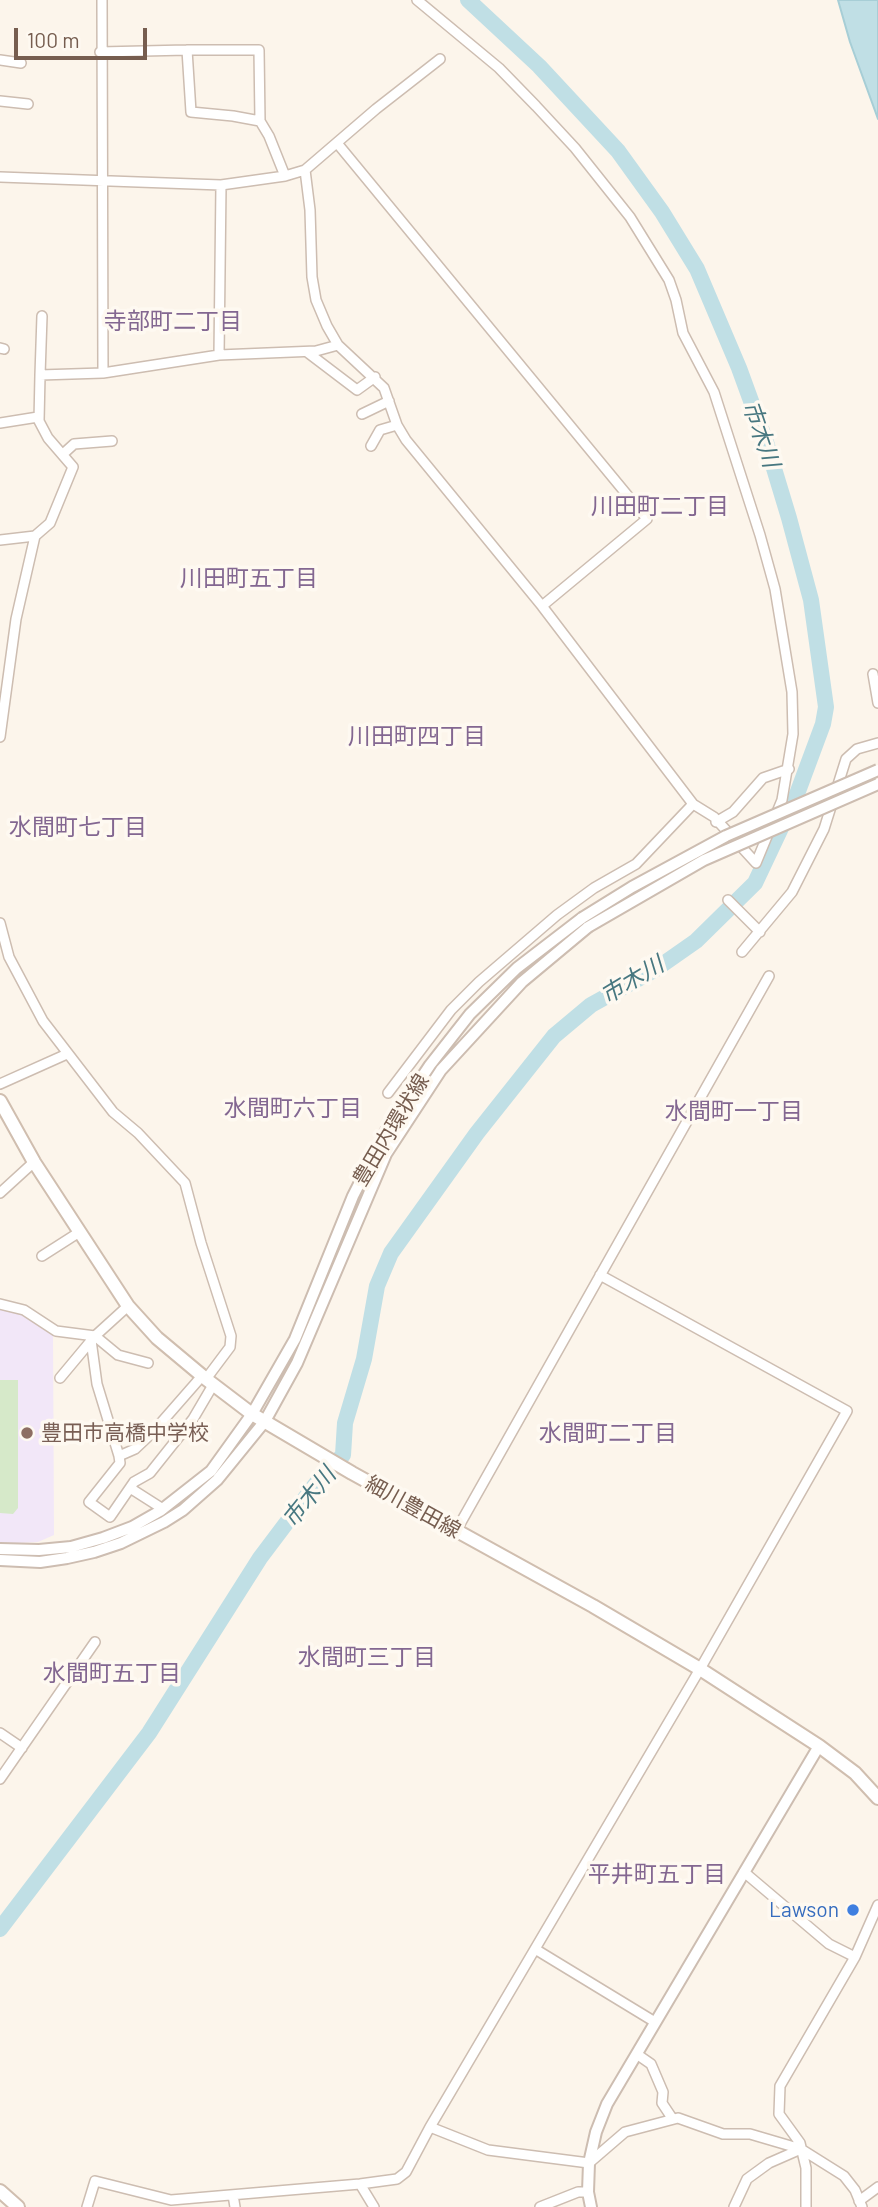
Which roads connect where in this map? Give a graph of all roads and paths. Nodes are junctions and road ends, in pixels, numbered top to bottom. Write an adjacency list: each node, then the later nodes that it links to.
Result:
1 (102, 0): 4 (street)
2 (416, 0): 39 (street)
3 (187, 50): 4 (street); 10 (street); 10 (street)
4 (100, 52): 15 (street)
5 (440, 59): 11 (street)
6 (0, 60): 7 (street)
7 (21, 62)
8 (0, 101): 9 (street)
9 (28, 104)
10 (260, 121): 13 (street)
11 (337, 143): 12 (street); 34 (street)
12 (305, 170): 13 (street); 18 (street)
13 (285, 176): 16 (street)
14 (0, 177): 15 (street)
15 (101, 179): 16 (street); 21 (street)
16 (221, 185): 20 (street)
17 (42, 316): 22 (street)
18 (338, 345): 19 (street); 23 (street)
19 (307, 352): 20 (street); 23 (street)
20 (219, 355): 21 (street)
21 (103, 373): 22 (street)
22 (40, 375): 26 (street)
23 (375, 377): 24 (street)
24 (389, 401): 25 (street); 28 (street)
25 (362, 414)
26 (38, 417): 27 (street); 31 (street)
27 (0, 423)
28 (397, 425): 30 (street); 34 (street)
29 (112, 441): 31 (street)
30 (371, 446)
31 (63, 454): 32 (street)
32 (35, 536): 33 (street); 37 (street)
33 (0, 540)
34 (542, 606): 42 (street)
35 (873, 674): 36 (street)
36 (878, 703)
37 (0, 737)
38 (878, 743): 47 (street)
39 (789, 769): 43 (street); 43 (street)
40 (878, 770): 46 (street, 豊田内環状線, bridge)
41 (878, 784): 46 (street, 豊田内環状線, bridge)
42 (693, 804): 43 (street); 52 (street)
43 (716, 821)
44 (728, 900): 47 (street)
45 (0, 923): 50 (street)
46 (585, 923): 65 (street, 豊田内環状線); 66 (street, 豊田内環状線)
47 (760, 932): 48 (street)
48 (742, 952)
49 (769, 976): 58 (street)
50 (67, 1054): 51 (street); 64 (street)
51 (0, 1084)
52 (388, 1093)
53 (0, 1101): 54 (main road, 細川豊田線)
54 (34, 1162): 55 (street); 56 (main road, 細川豊田線)
55 (0, 1194)
56 (78, 1233): 57 (street); 60 (main road, 細川豊田線)
57 (42, 1256)
58 (600, 1275): 70 (street); 74 (street)
59 (0, 1304): 61 (street)
60 (128, 1306): 61 (street); 64 (main road, 細川豊田線)
61 (93, 1338): 62 (street); 63 (street); 67 (street)
62 (148, 1363)
63 (60, 1378)
64 (207, 1380): 65 (main road, 細川豊田線); 67 (street); 68 (street)
65 (252, 1415): 66 (main road, 細川豊田線); 69 (street, 豊田内環状線)
66 (265, 1421): 70 (main road, 細川豊田線); 72 (street, 豊田内環状線)
67 (119, 1456): 68 (street)
68 (130, 1488): 69 (street)
69 (163, 1509): 71 (street, 豊田内環状線)
70 (456, 1531): 74 (main road, 細川豊田線)
71 (0, 1549)
72 (0, 1560)
73 (95, 1642): 77 (street)
74 (700, 1669): 76 (main road, 細川豊田線); 82 (street)
75 (0, 1733): 77 (street)
76 (819, 1746): 79 (main road, 細川豊田線); 80 (street)
77 (22, 1748): 78 (street)
78 (0, 1779)
79 (878, 1798)
80 (744, 1872): 83 (street); 84 (street)
81 (878, 1905): 83 (street)
82 (536, 1949): 84 (street); 87 (street)
83 (855, 1957): 88 (street)
84 (655, 2022): 85 (street)
85 (638, 2055): 86 (street); 89 (street)
86 (672, 2118): 88 (street); 89 (street)
87 (430, 2127): 89 (street); 90 (street)
88 (801, 2149): 95 (street); 102 (street); 103 (street)
89 (589, 2162): 93 (street)
90 (360, 2184): 94 (street); 99 (street)
91 (878, 2187): 95 (street)
92 (0, 2190): 96 (main road)
93 (588, 2192): 100 (street); 101 (street)
94 (233, 2195): 97 (street); 98 (street)
95 (860, 2204)
96 (18, 2207)
97 (87, 2207)
98 (235, 2207)
99 (374, 2207)
100 (540, 2207)
101 (591, 2207)
102 (734, 2207)
103 (806, 2207)

